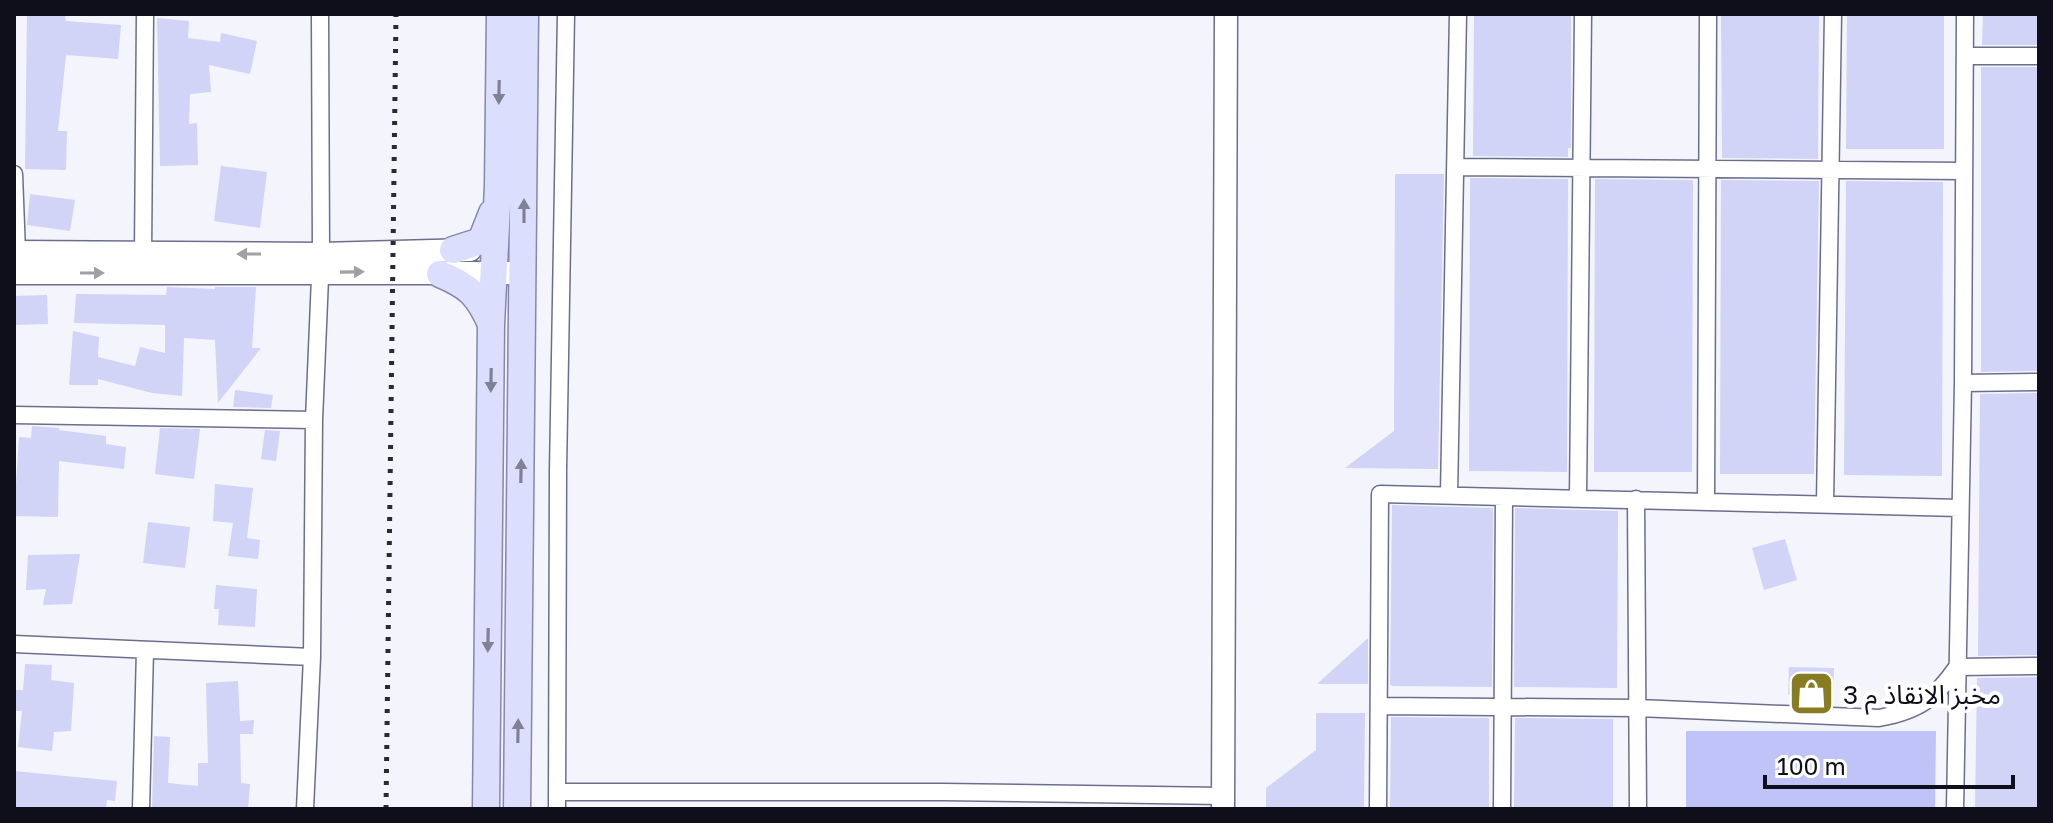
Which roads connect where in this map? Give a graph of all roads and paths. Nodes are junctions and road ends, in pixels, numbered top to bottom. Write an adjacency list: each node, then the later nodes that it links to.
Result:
1 (145, 14): 22 (street)
2 (320, 14): 26 (street)
3 (500, 14): 20 (main road, one-way to 20)
4 (525, 14): 24 (main road, one-way to 4)
5 (566, 14): 49 (street)
6 (1226, 14): 53 (street)
7 (1458, 14): 14 (street)
8 (1583, 14): 15 (street)
9 (1708, 14): 16 (street)
10 (1833, 14): 17 (street)
11 (1965, 14): 12 (street)
12 (1965, 56): 13 (street); 18 (street)
13 (2039, 56)
14 (1456, 167): 15 (street); 33 (street)
15 (1581, 168): 16 (street); 35 (street)
16 (1707, 168): 17 (street); 37 (street)
17 (1833, 170): 18 (street); 38 (street)
18 (1964, 171): 30 (street)
19 (14, 174): 23 (street)
20 (498, 186): 21 (main road); 25 (main road)
21 (453, 250): 25 (street); 26 (street)
22 (143, 254): 23 (street); 26 (street, one-way to 22)
23 (15, 259): 26 (street, one-way to 26)
24 (523, 260): 25 (street); 57 (main road, one-way to 24)
25 (494, 261): 27 (street); 28 (main road)
26 (320, 264): 27 (street, one-way to 27); 32 (street)
27 (440, 274): 28 (main road)
28 (491, 324): 56 (main road, one-way to 56)
29 (2039, 382): 30 (street)
30 (1963, 383): 39 (street)
31 (14, 415): 32 (street)
32 (314, 420): 42 (street)
33 (1449, 495): 34 (street); 45 (street)
34 (1504, 497): 35 (street); 46 (street)
35 (1578, 498): 36 (street)
36 (1636, 499): 37 (street); 47 (street)
37 (1706, 502): 38 (street)
38 (1825, 504): 39 (street)
39 (1960, 508): 44 (street)
40 (14, 644): 41 (street)
41 (145, 650): 42 (street); 54 (street)
42 (312, 657): 55 (street)
43 (2039, 666): 44 (street)
44 (1957, 667): 47 (street); 62 (street)
45 (1379, 706): 46 (street); 59 (street)
46 (1503, 707): 47 (street); 60 (street)
47 (1638, 708): 61 (street)
48 (820, 792): 50 (street); 51 (street); 58 (street)
49 (557, 801): 50 (street)
50 (692, 801)
51 (942, 801): 52 (street)
52 (1065, 802): 53 (street)
53 (1223, 803)
54 (141, 809)
55 (305, 809)
56 (486, 809)
57 (517, 809)
58 (819, 809)
59 (1378, 809)
60 (1502, 809)
61 (1638, 809)
62 (1955, 809)

